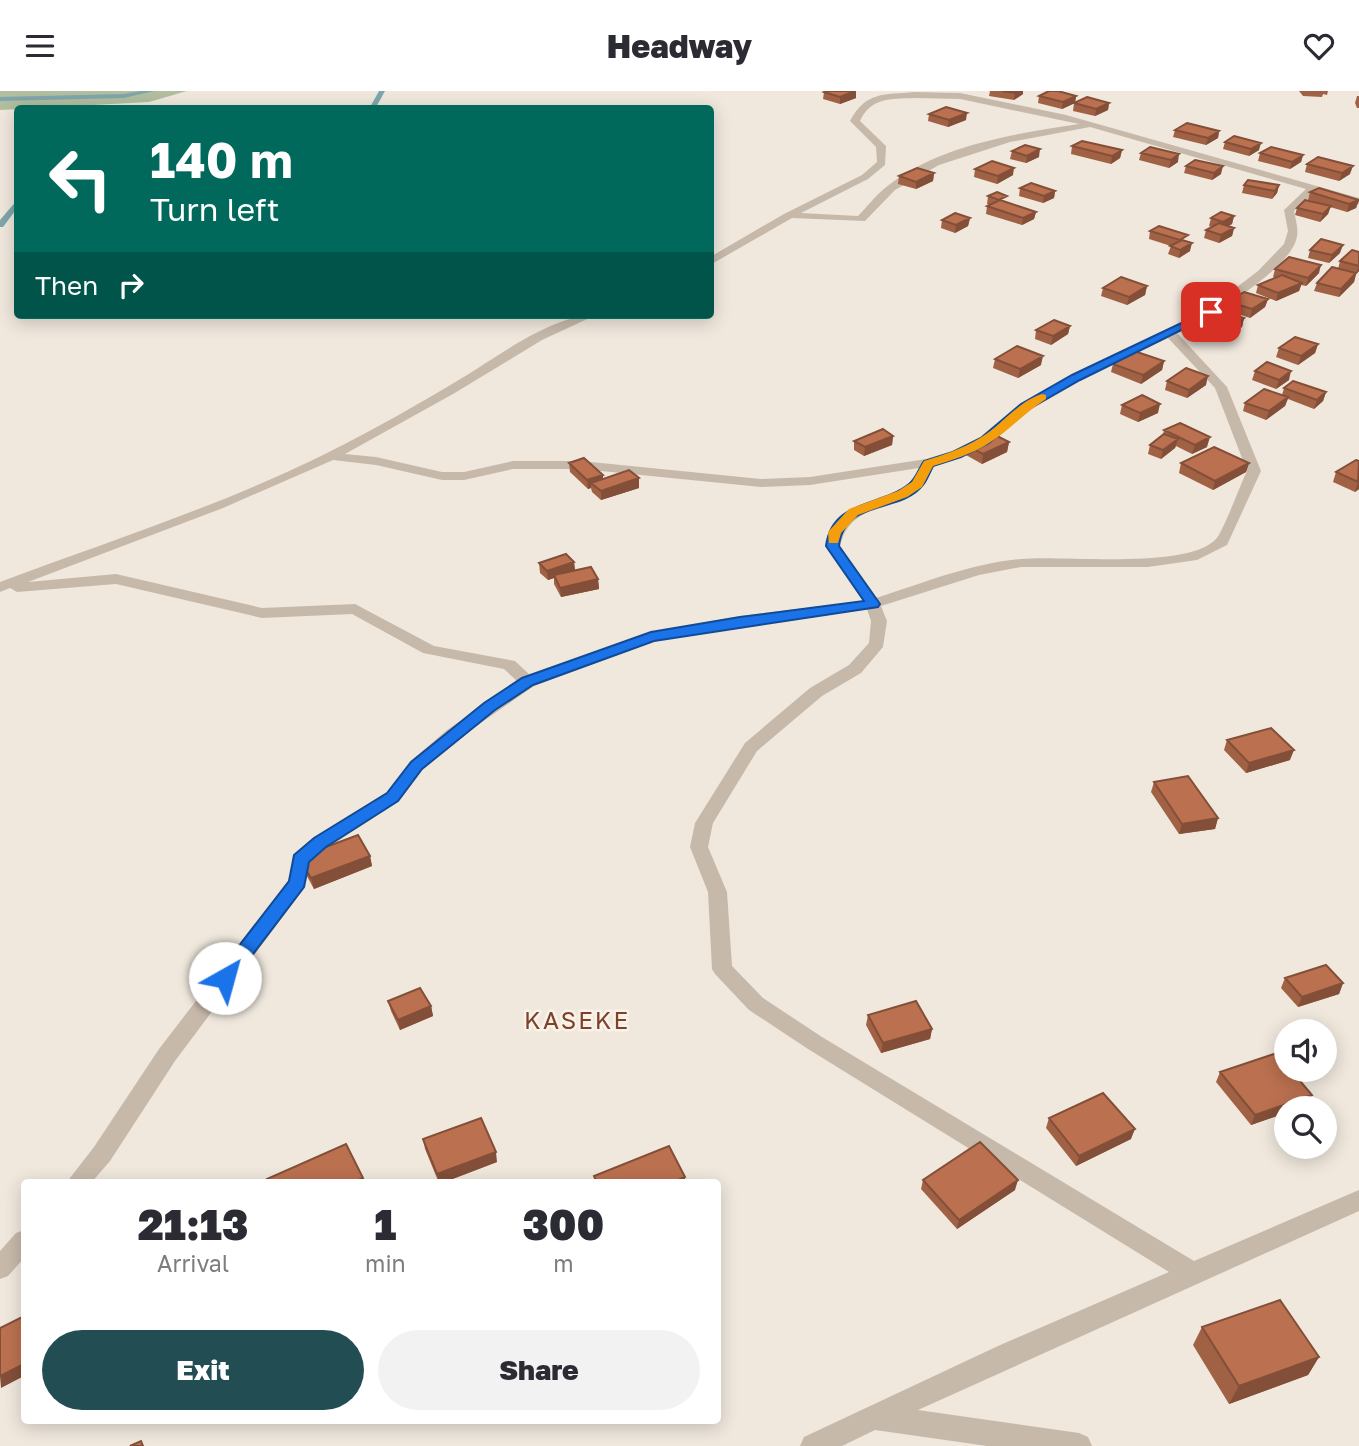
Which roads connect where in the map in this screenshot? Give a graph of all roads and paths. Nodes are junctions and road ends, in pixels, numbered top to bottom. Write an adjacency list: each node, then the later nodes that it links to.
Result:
1 (961, 94): 2 (street); 5 (street)
2 (1092, 125): 3 (street); 5 (street)
3 (1313, 188): 4 (street); 8 (street)
4 (1359, 201)
5 (788, 216): 6 (street)
6 (714, 260)
7 (581, 319): 9 (street)
8 (1169, 332): 10 (street); 12 (street)
9 (331, 456): 10 (street); 11 (street)
10 (928, 463): 12 (street)
11 (0, 587): 13 (street)
12 (873, 604): 13 (street); 18 (street)
13 (528, 682): 14 (street)
14 (80, 1179)
15 (1359, 1200): 18 (street)
16 (21, 1244): 17 (street)
17 (0, 1268)
18 (1191, 1272): 19 (street)
19 (874, 1417): 20 (street); 21 (street)
20 (813, 1446)
21 (1079, 1446)

